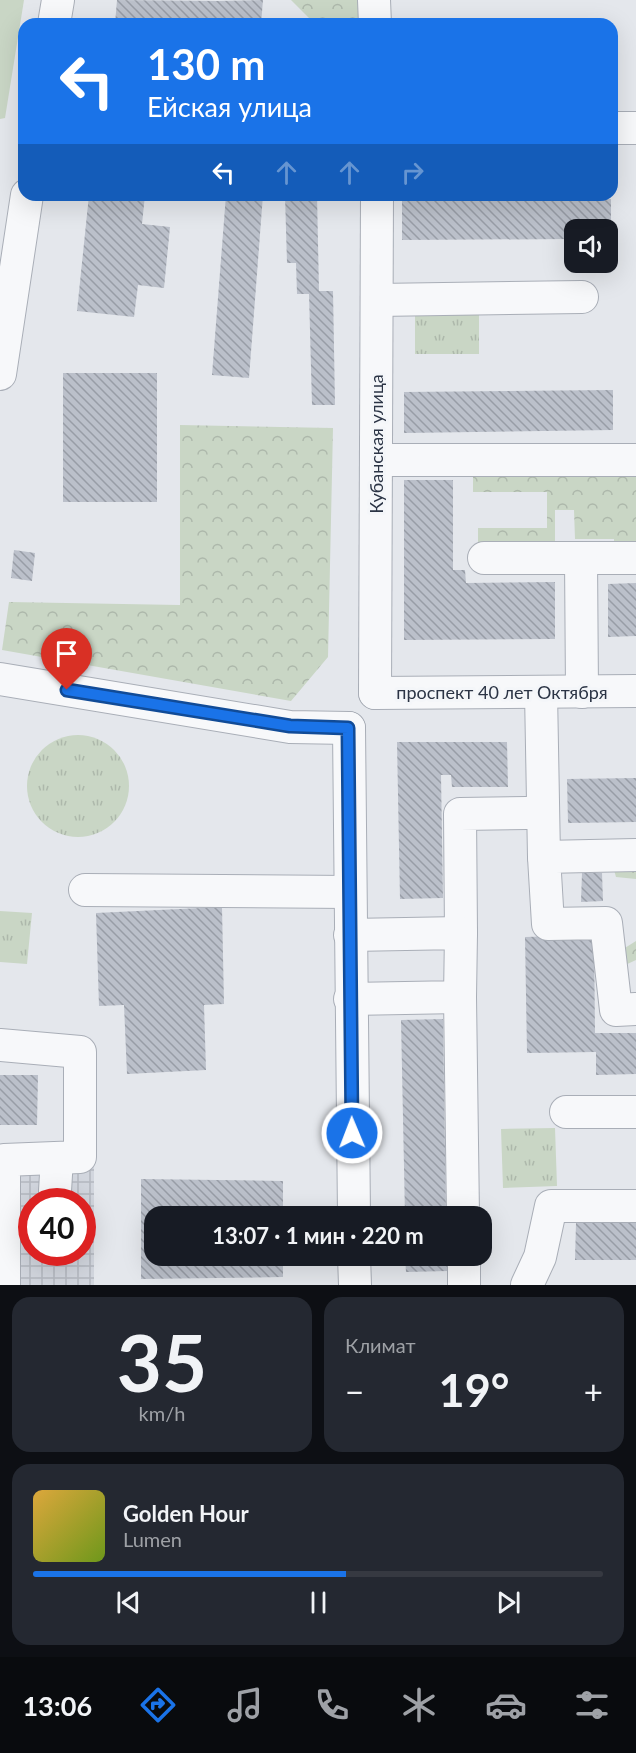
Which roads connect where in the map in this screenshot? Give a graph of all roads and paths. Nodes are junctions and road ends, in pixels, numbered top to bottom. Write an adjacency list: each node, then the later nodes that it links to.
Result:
1 (58, 0): 3 (street)
2 (374, 0): 4 (street)
3 (55, 18)
4 (375, 18)
5 (618, 128): 6 (street)
6 (636, 128)
7 (26, 201): 9 (street)
8 (377, 201): 11 (street, Кубанская улица)
9 (7, 283): 12 (street)
10 (582, 297): 11 (street)
11 (378, 300): 13 (street, Кубанская улица)
12 (0, 374)
13 (376, 460): 14 (street); 22 (street, Кубанская улица)
14 (636, 460)
15 (484, 558): 16 (street)
16 (581, 558): 17 (street); 21 (street)
17 (636, 558)
18 (0, 679): 23 (street)
19 (636, 691): 21 (street, проспект 40 лет Октября)
20 (541, 692): 21 (street, проспект 40 лет Октября); 22 (street, проспект 40 лет Октября); 26 (street)
21 (582, 692)
22 (375, 693): 23 (street, проспект 40 лет Октября)
23 (348, 728): 28 (street)
24 (527, 813): 29 (street)
25 (636, 855): 26 (street)
26 (544, 857): 33 (street)
27 (85, 890): 28 (street)
28 (350, 892): 30 (street)
29 (461, 933): 30 (street); 31 (street)
30 (350, 935): 32 (street)
31 (460, 997): 32 (street); 40 (street)
32 (350, 999): 39 (street)
33 (636, 1009)
34 (0, 1045): 37 (street)
35 (566, 1112): 36 (street)
36 (636, 1112)
37 (57, 1158): 38 (street); 44 (street)
38 (55, 1188)
39 (354, 1206)
40 (464, 1206)
41 (636, 1206): 47 (street)
42 (354, 1266): 45 (street)
43 (464, 1266): 46 (street)
44 (3, 1285)
45 (355, 1285)
46 (464, 1285)
47 (527, 1285)

